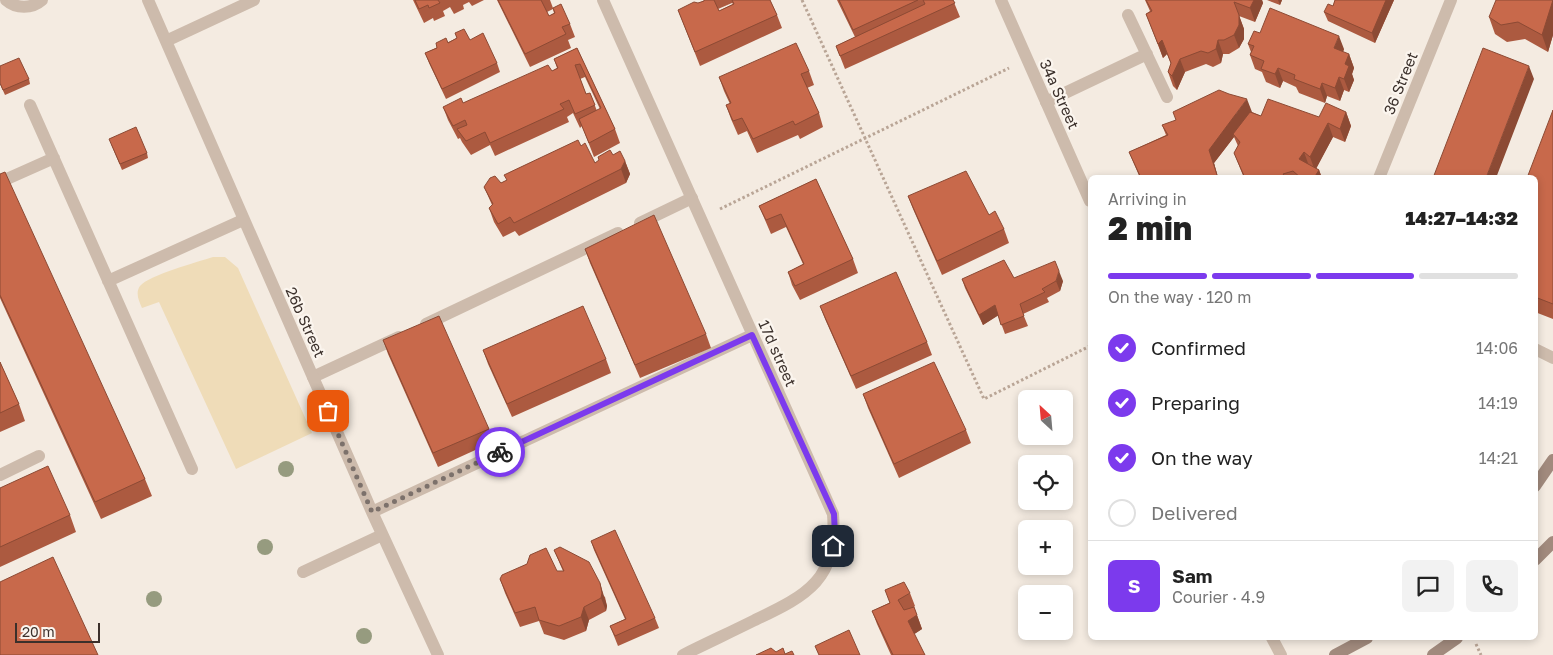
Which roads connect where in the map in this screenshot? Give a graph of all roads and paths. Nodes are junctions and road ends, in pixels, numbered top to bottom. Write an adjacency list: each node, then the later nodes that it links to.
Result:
1 (6, 0): 2 (street)
2 (42, 0)
3 (148, 0): 10 (street, 26b Street)
4 (254, 0): 10 (street)
5 (602, 0): 21 (street, 17d street)
6 (802, 0): 16 (path)
7 (1001, 0): 12 (street, 34a Street)
8 (1451, 0): 18 (street, 36 Street)
9 (1128, 15): 11 (street)
10 (166, 41): 23 (street, 26b Street)
11 (1147, 54): 13 (street); 14 (street)
12 (1027, 59): 14 (street, 34a Street); 16 (path)
13 (1167, 97)
14 (1046, 102): 20 (street, 34a Street)
15 (30, 104): 17 (street)
16 (865, 138): 22 (path); 26 (path)
17 (54, 158): 19 (street); 24 (street)
18 (1380, 175)
19 (0, 182)
20 (1088, 196)
21 (692, 198): 22 (street, 17d street); 29 (street)
22 (701, 218): 25 (street, 17d street)
23 (243, 220): 24 (street); 29 (street, 26b Street)
24 (108, 281): 32 (street)
25 (752, 335): 35 (street); 44 (street, 17d street)
26 (1088, 347)
27 (1538, 350): 28 (street)
28 (1553, 358)
29 (313, 377): 35 (street, 26b Street)
30 (39, 456): 33 (street)
31 (1553, 460): 34 (street)
32 (192, 469)
33 (0, 475)
34 (1538, 482)
35 (372, 512): 36 (street, 26b Street)
36 (382, 535): 39 (street); 43 (street, 26b Street)
37 (1553, 542): 38 (street)
38 (1538, 557)
39 (303, 572)
40 (1273, 640): 45 (street)
41 (1363, 640): 46 (street)
42 (1454, 640): 47 (street)
43 (438, 655)
44 (683, 655)
45 (1281, 655)
46 (1335, 655)
47 (1433, 655)

